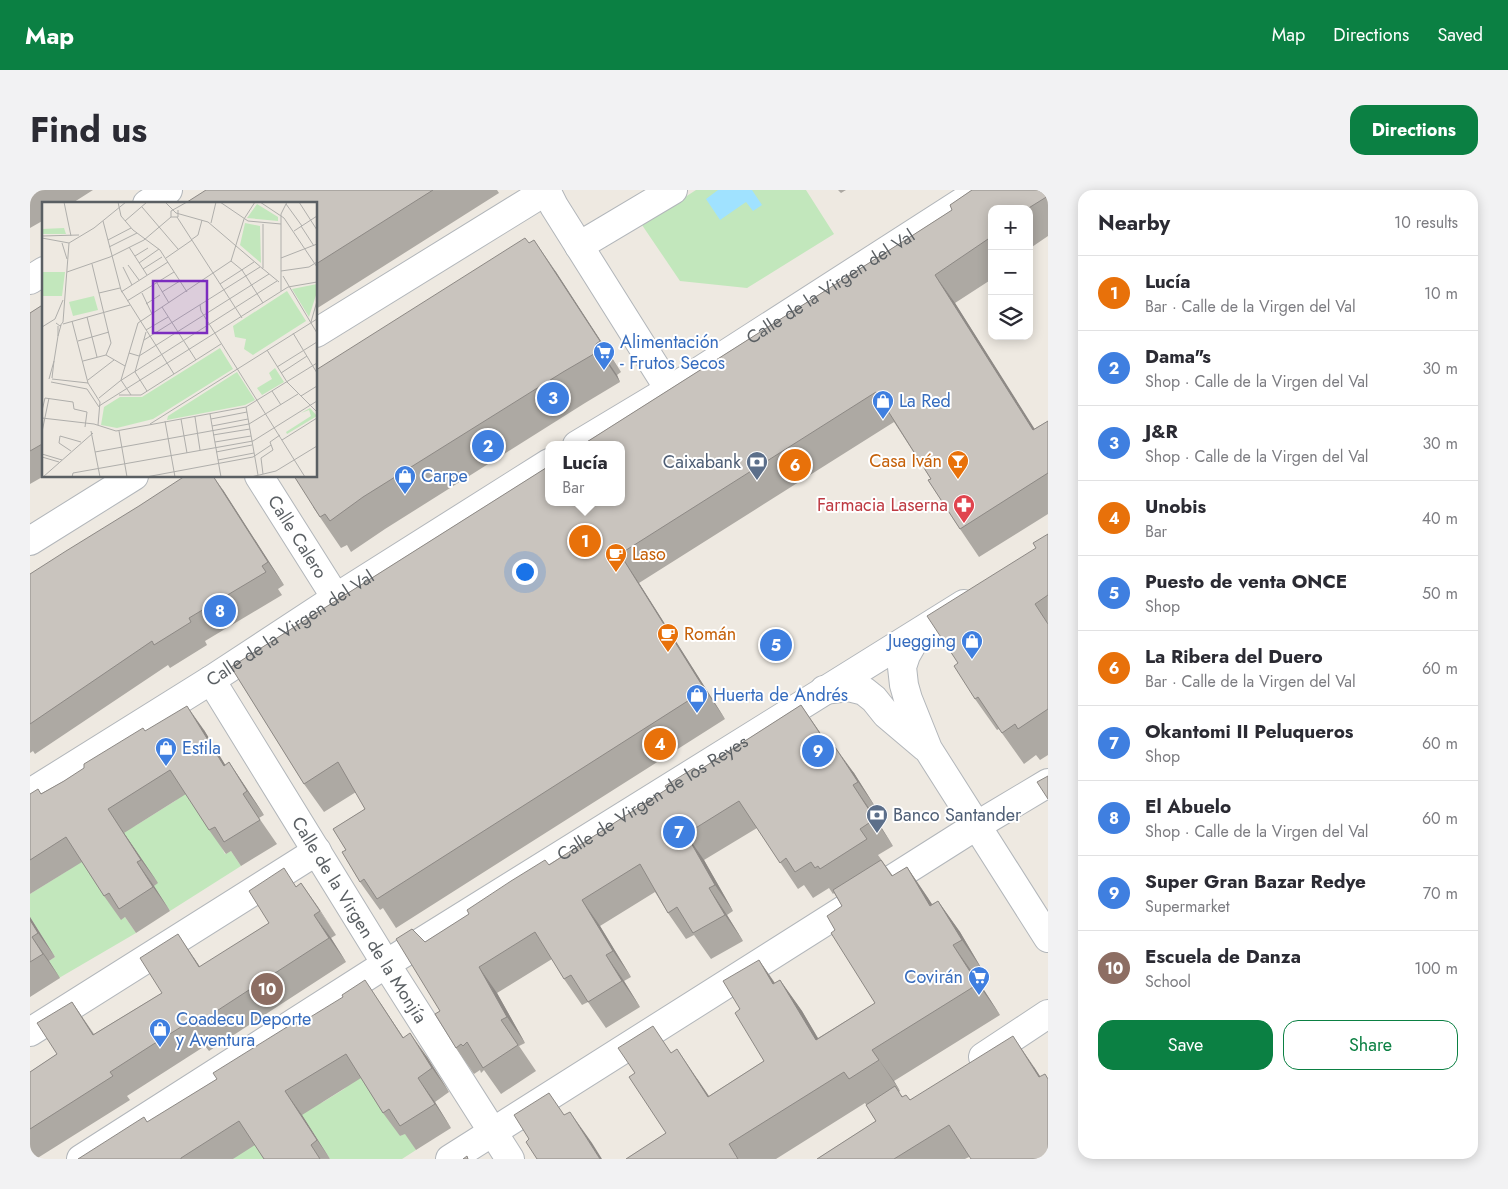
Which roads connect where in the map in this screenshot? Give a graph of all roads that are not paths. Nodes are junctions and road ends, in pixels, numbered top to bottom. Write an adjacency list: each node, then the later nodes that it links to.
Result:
1 (168, 190): 5 (street)
2 (673, 190): 6 (street)
3 (981, 190): 10 (street, Calle de la Virgen del Val)
4 (549, 196): 6 (street); 9 (street)
5 (150, 202)
6 (579, 246): 10 (street)
7 (42, 272): 8 (street)
8 (30, 280)
9 (318, 332)
10 (669, 389): 11 (street, Calle de la Virgen del Val)
11 (584, 441)
12 (545, 466): 17 (street, Calle de la Virgen del Val)
13 (131, 478): 15 (street)
14 (260, 478): 17 (street, Calle Calero)
15 (30, 541)
16 (988, 590): 18 (street, Calle de Virgen de los Reyes)
17 (336, 598): 19 (street, Calle de la Virgen del Val)
18 (918, 634): 20 (street, Calle de Virgen de los Reyes); 21 (street)
19 (211, 680): 23 (street, Calle de la Virgen del Val); 25 (street, Calle de la Virgen de la Monjía)
20 (824, 690): 21 (street); 27 (street, Calle de Virgen de los Reyes)
21 (928, 749): 24 (street)
22 (1048, 783): 24 (street)
23 (30, 793)
24 (976, 826): 26 (street); 31 (street)
25 (317, 851): 27 (street, Calle de la Virgen de la Monjía); 29 (street)
26 (1048, 938)
27 (386, 964): 31 (street, Calle de la Virgen de la Monjía); 32 (street, Calle de Virgen de los Reyes)
28 (1048, 1014): 30 (street)
29 (30, 1032)
30 (964, 1068)
31 (492, 1132): 33 (street); 34 (street, Calle de la Virgen de la Monjía)
32 (80, 1159)
33 (450, 1159)
34 (510, 1159)

